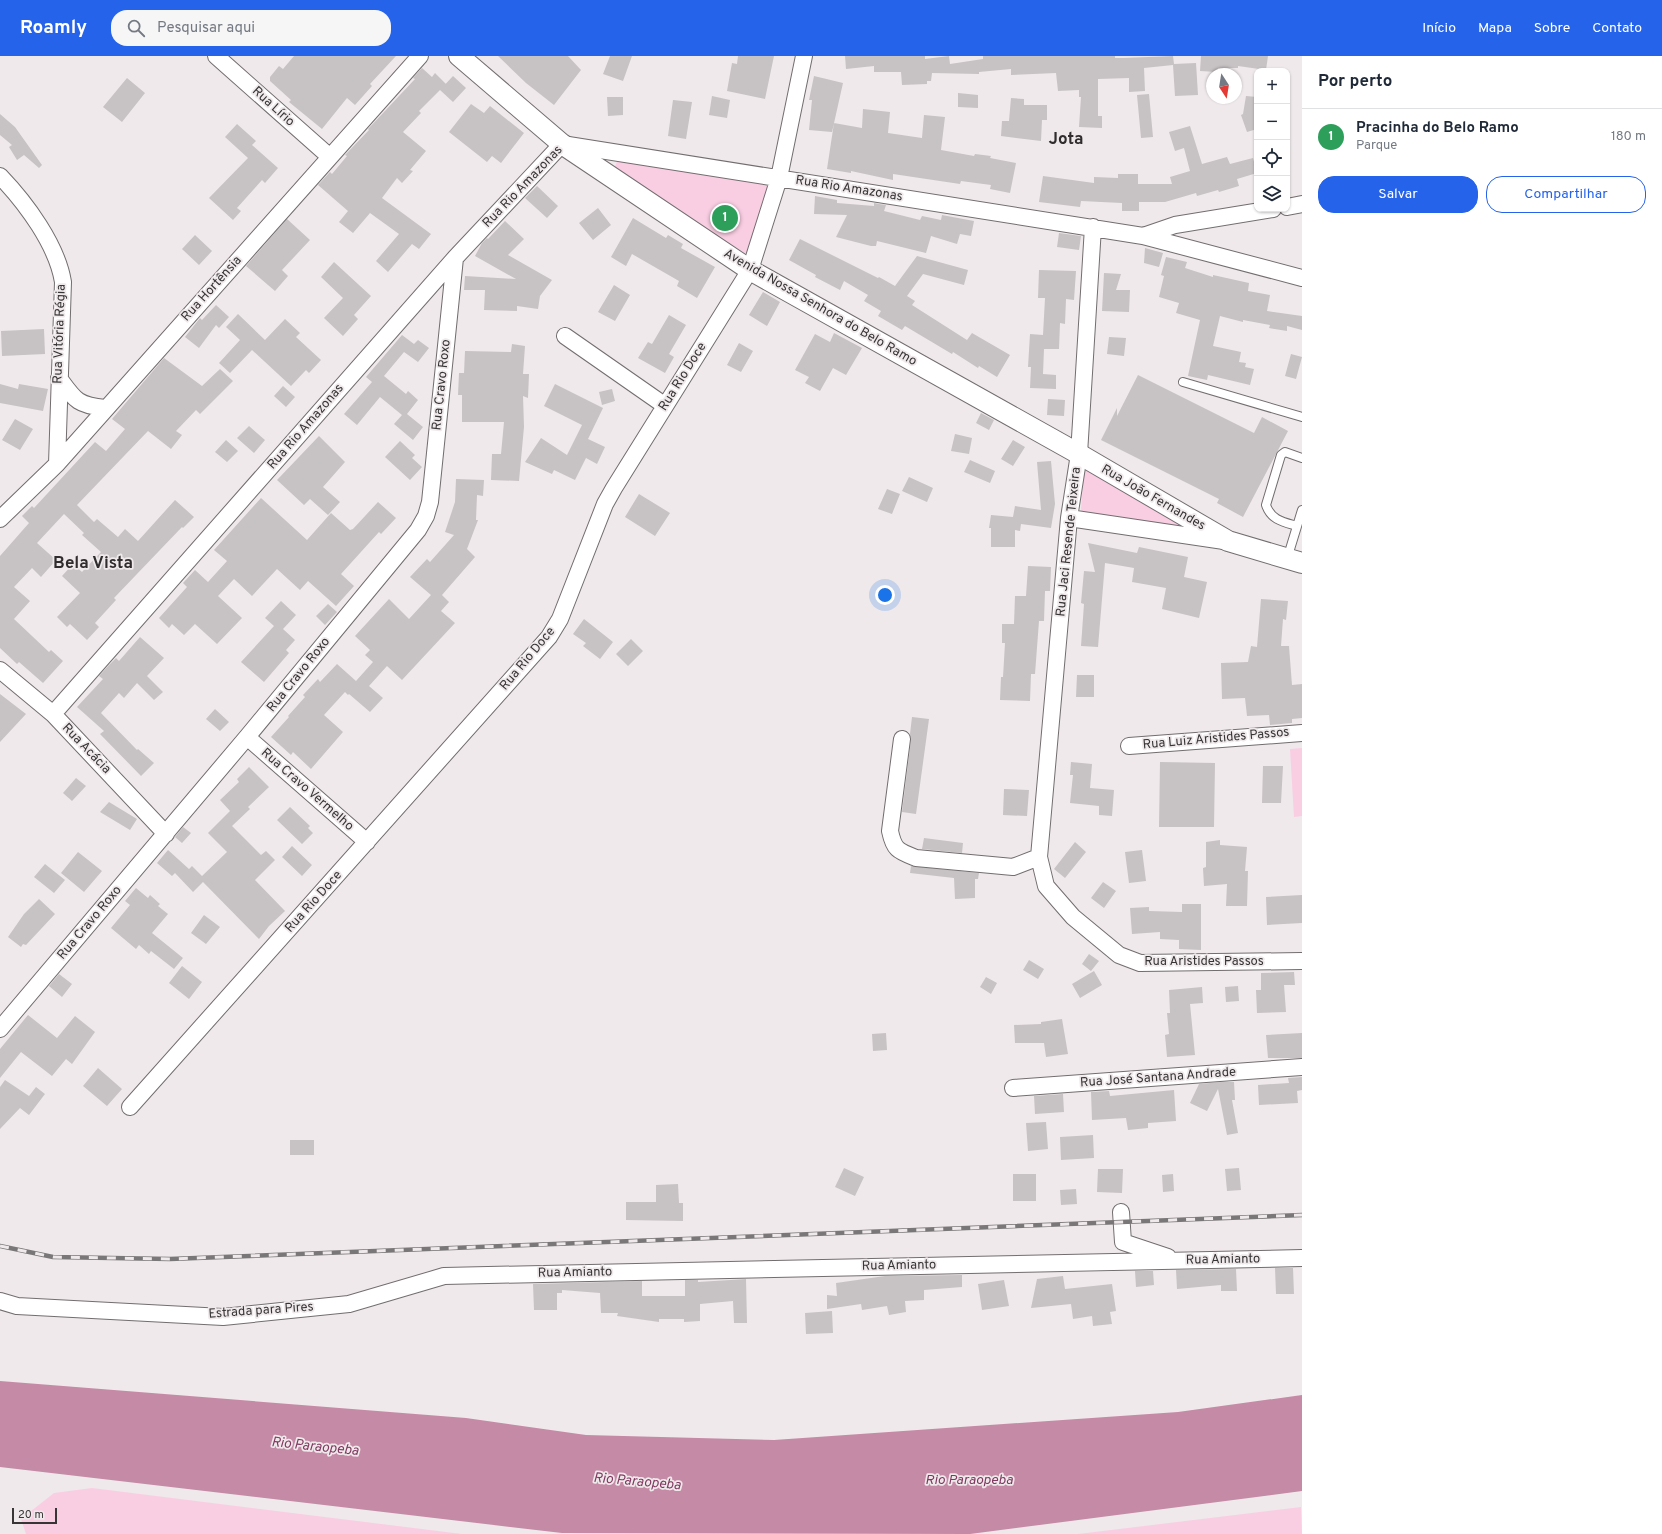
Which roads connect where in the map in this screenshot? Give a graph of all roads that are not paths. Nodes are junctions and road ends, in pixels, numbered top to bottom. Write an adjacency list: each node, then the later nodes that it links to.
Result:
1 (216, 56): 6 (street, Rua Lírio)
2 (420, 56): 6 (street, Rua Hortênsia)
3 (459, 56): 5 (street, Avenida Nossa Senhora do Belo Ramo)
4 (804, 56): 8 (street, Rua Rio Doce)
5 (562, 144): 8 (street, Rua Rio Amazonas); 14 (street, Rua Rio Amazonas); 15 (street, Avenida Nossa Senhora do Belo Ramo)
6 (330, 157): 21 (street, Rua Hortênsia)
7 (0, 176): 18 (street, Rua Vitória Régia)
8 (778, 178): 12 (street, Rua Rio Amazonas); 15 (street, Rua Rio Doce)
9 (1302, 204): 10 (street)
10 (1290, 206)
11 (1255, 212): 13 (street, Rua Rio Amazonas)
12 (1093, 227): 13 (street, Rua Rio Amazonas); 23 (street, Rua Jaci Resende Teixeira)
13 (1143, 236): 16 (street)
14 (455, 258): 33 (street, Rua Rio Amazonas); 35 (street, Rua Cravo Roxo)
15 (750, 270): 20 (street, Rua Rio Doce); 23 (street, Avenida Nossa Senhora do Belo Ramo)
16 (1302, 278)
17 (565, 336): 20 (street)
18 (59, 378): 21 (street); 25 (street, Rua Vitória Régia)
19 (1183, 382): 22 (lane)
20 (664, 405): 39 (street, Rua Rio Doce)
21 (105, 408): 25 (street, Rua Hortênsia)
22 (1302, 417)
23 (1079, 454): 27 (street, Rua Jaci Resende Teixeira); 30 (street, Rua João Fernandes)
24 (1302, 458): 29 (lane)
25 (57, 464): 28 (street, Rua Hortênsia)
26 (1302, 510): 29 (lane)
27 (1069, 518): 30 (street, Rua João Fernandes); 40 (street, Rua Jaci Resende Teixeira)
28 (0, 519)
29 (1297, 526): 31 (lane)
30 (1228, 541): 31 (street, Rua João Fernandes)
31 (1294, 561)
32 (0, 670): 33 (street, Rua Acácia)
33 (53, 714): 38 (street, Rua Acácia)
34 (1302, 733): 37 (street, Rua Luiz Aristides Passos)
35 (248, 737): 38 (street, Rua Cravo Roxo); 39 (street, Rua Cravo Vermelho)
36 (902, 739): 40 (street)
37 (1129, 746)
38 (166, 834): 42 (street, Rua Cravo Roxo)
39 (367, 842): 45 (street, Rua Rio Doce)
40 (1039, 857): 41 (street, Rua Aristides Passos)
41 (1302, 961)
42 (0, 1030)
43 (1302, 1068): 44 (street, Rua José Santana Andrade)
44 (1013, 1088)
45 (130, 1107)
46 (1121, 1212): 48 (street)
47 (1302, 1258): 48 (street, Rua Amianto)
48 (1179, 1261): 49 (street, Rua Amianto)
49 (495, 1274): 50 (street, Estrada para Pires)
50 (0, 1301)

